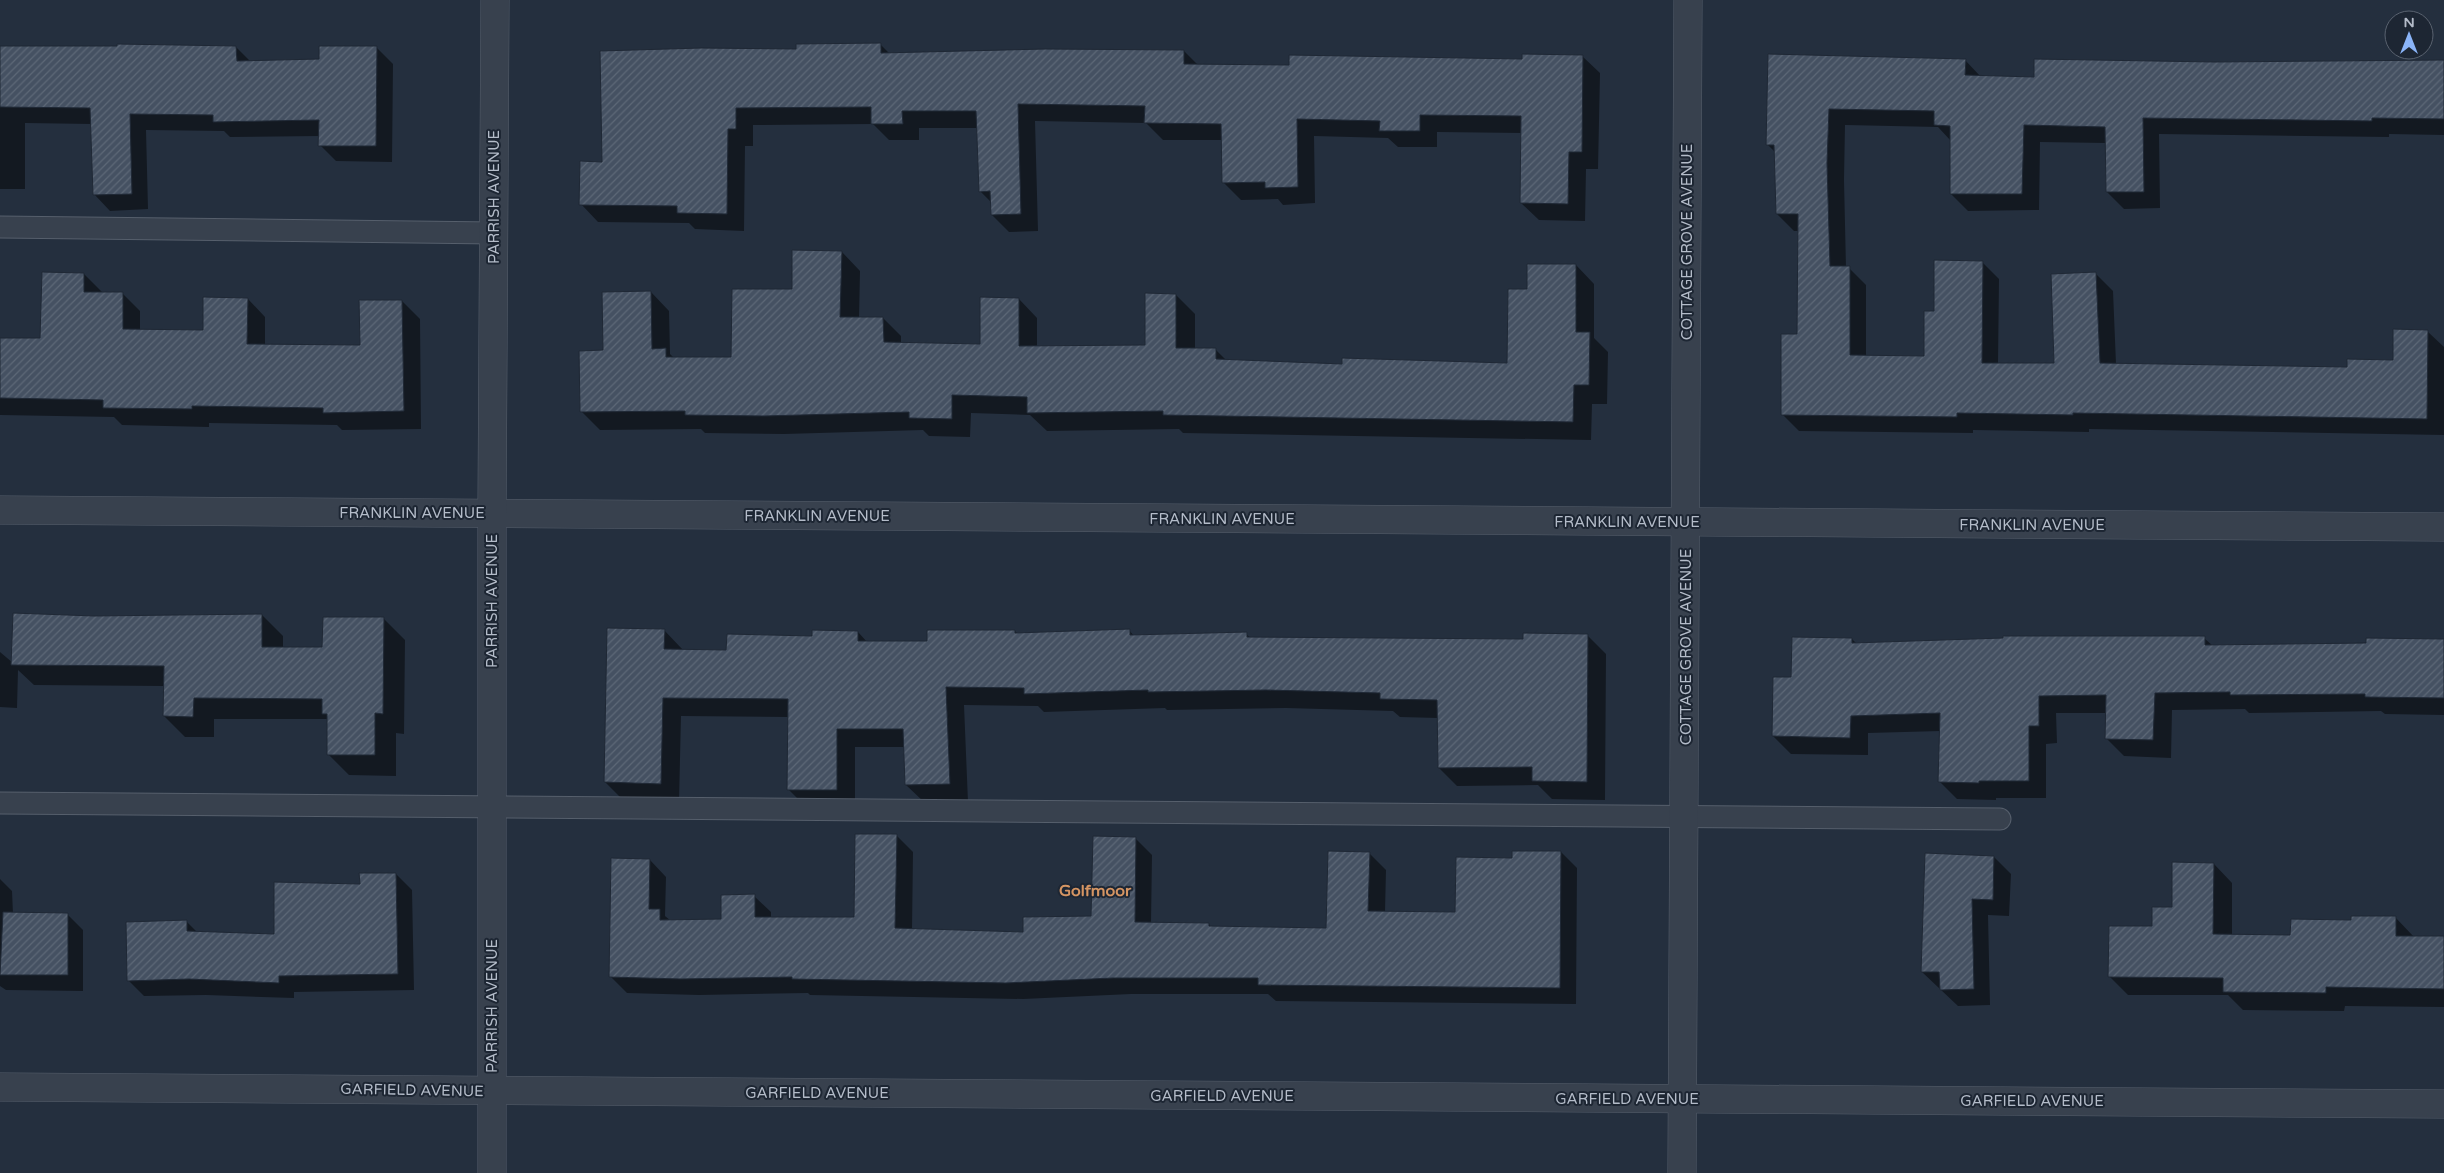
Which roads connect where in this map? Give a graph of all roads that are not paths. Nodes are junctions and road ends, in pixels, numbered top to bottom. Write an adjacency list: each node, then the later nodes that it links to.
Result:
1 (496, 0): 4 (street, PARRISH AVENUE)
2 (1688, 0): 7 (street, COTTAGE GROVE AVENUE)
3 (0, 227): 4 (lane)
4 (494, 233): 6 (street, PARRISH AVENUE)
5 (0, 510): 6 (street, FRANKLIN AVENUE)
6 (492, 514): 7 (street, FRANKLIN AVENUE); 10 (street, PARRISH AVENUE)
7 (1686, 522): 8 (street, FRANKLIN AVENUE); 11 (street, COTTAGE GROVE AVENUE)
8 (2444, 527)
9 (0, 803): 10 (lane)
10 (492, 807): 11 (lane); 14 (street, PARRISH AVENUE)
11 (1684, 816): 12 (lane); 15 (street, COTTAGE GROVE AVENUE)
12 (2000, 819)
13 (0, 1086): 14 (street, GARFIELD AVENUE)
14 (493, 1091): 15 (street, GARFIELD AVENUE); 17 (street, PARRISH AVENUE)
15 (1683, 1099): 16 (street, GARFIELD AVENUE); 18 (street, COTTAGE GROVE AVENUE)
16 (2444, 1104)
17 (492, 1173)
18 (1682, 1173)

